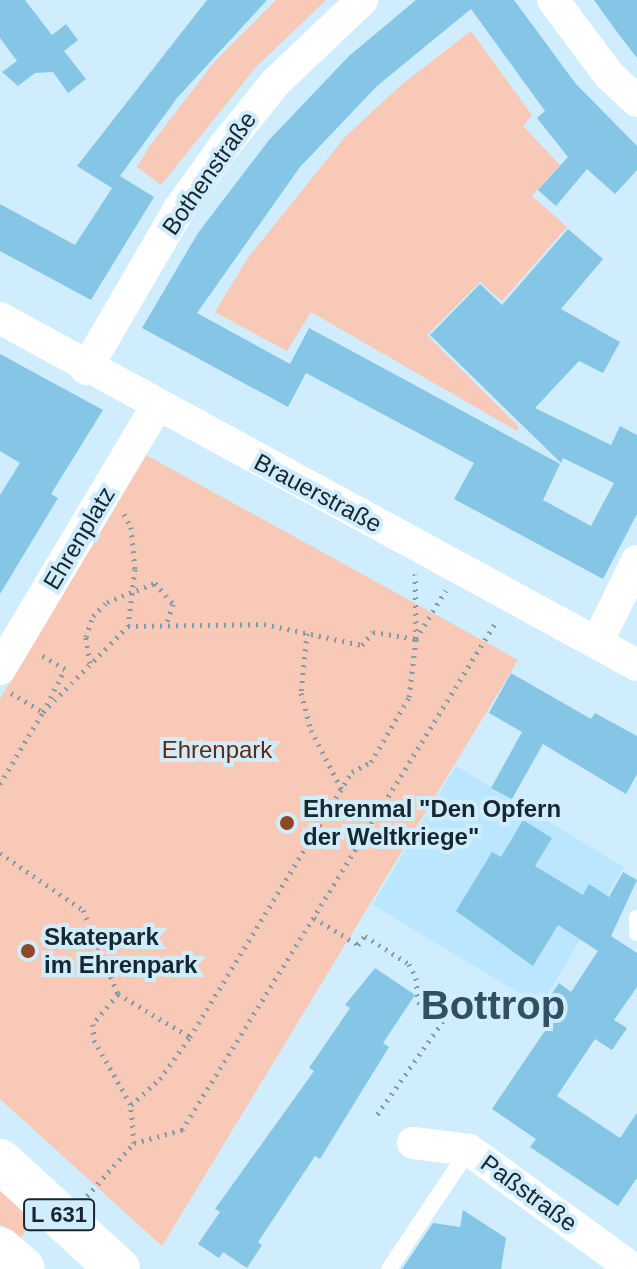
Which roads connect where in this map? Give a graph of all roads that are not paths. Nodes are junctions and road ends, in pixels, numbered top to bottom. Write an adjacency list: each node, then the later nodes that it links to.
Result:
1 (362, 0): 5 (street, Bothenstraße)
2 (553, 0): 3 (street)
3 (637, 101)
4 (0, 318): 5 (street, Brauerstraße)
5 (86, 369): 6 (street, Brauerstraße)
6 (157, 406): 8 (street, Brauerstraße); 10 (street, Ehrenplatz)
7 (637, 561): 8 (street)
8 (597, 643): 9 (street, Brauerstraße)
9 (637, 665)
10 (0, 669)
11 (637, 918): 12 (lane)
12 (637, 933)
13 (413, 1143): 14 (street, Paßstraße)
14 (469, 1150): 19 (lane); 20 (street, Paßstraße)
15 (0, 1161): 18 (main road, L 631)
16 (0, 1249): 17 (main road, L 631)
17 (23, 1269)
18 (118, 1269)
19 (389, 1269)
20 (633, 1269)

